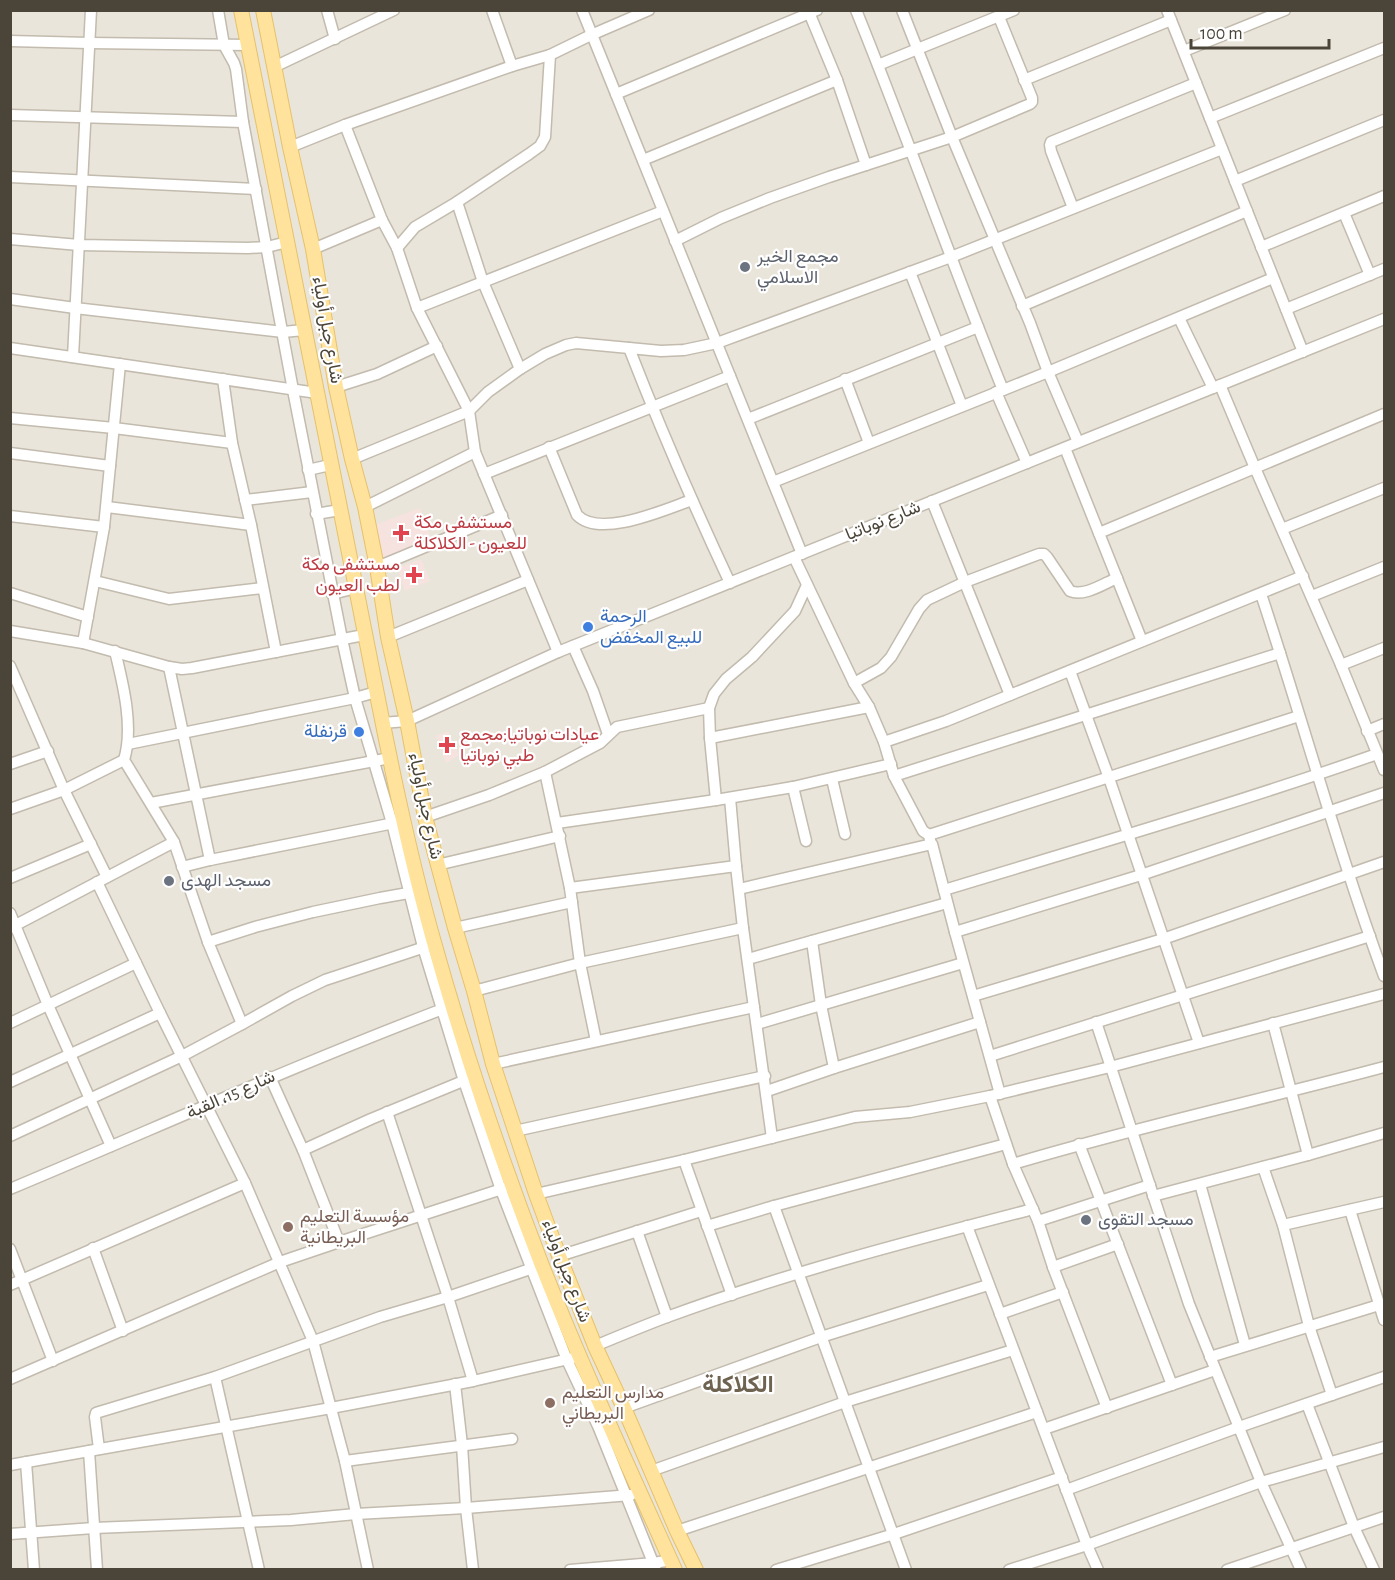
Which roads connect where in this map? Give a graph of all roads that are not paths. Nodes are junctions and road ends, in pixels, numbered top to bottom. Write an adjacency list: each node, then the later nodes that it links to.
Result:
1 (91, 10): 20 (street)
2 (218, 10): 21 (street)
3 (241, 10): 22 (main road, شارع جبل أولياء)
4 (263, 10): 29 (main road, شارع جبل أولياء)
5 (327, 10): 18 (street)
6 (393, 10): 18 (street)
7 (492, 10): 28 (street)
8 (582, 10): 17 (street)
9 (649, 10): 17 (street)
10 (856, 10): 27 (street)
11 (902, 10): 24 (street)
12 (1014, 10): 16 (street)
13 (1285, 10): 25 (street)
14 (811, 12): 30 (street); 33 (street)
15 (1169, 15): 25 (street); 31 (street)
16 (999, 16): 24 (street); 31 (street)
17 (591, 34): 26 (street); 33 (street)
18 (334, 39): 29 (street)
19 (10, 41): 20 (street)
20 (89, 43): 21 (street); 35 (street)
21 (224, 45): 22 (street); 38 (street)
22 (248, 45): 44 (main road, شارع جبل أولياء)
23 (1384, 48): 36 (street)
24 (918, 50): 27 (street); 40 (street)
25 (1184, 51): 32 (street)
26 (550, 55): 28 (street); 53 (street)
27 (878, 65): 43 (street)
28 (512, 66): 39 (street)
29 (274, 67): 41 (main road, شارع جبل أولياء)
30 (837, 80): 46 (street); 47 (street)
31 (1024, 80): 40 (street)
32 (1196, 83): 36 (street); 54 (street)
33 (616, 94): 46 (street)
34 (10, 115): 35 (street)
35 (86, 117): 38 (street); 50 (street)
36 (1210, 118): 42 (street)
37 (1384, 120): 49 (street)
38 (243, 122): 45 (street)
39 (345, 125): 41 (street); 58 (street)
40 (952, 137): 43 (street); 60 (street)
41 (290, 147): 67 (main road, شارع جبل أولياء)
42 (1222, 149): 49 (street); 54 (street)
43 (911, 151): 47 (street); 68 (street)
44 (270, 155): 45 (street); 61 (main road, شارع جبل أولياء)
45 (251, 159): 51 (street)
46 (643, 160): 55 (street)
47 (866, 165): 62 (street)
48 (10, 177): 50 (street)
49 (1235, 181): 56 (street)
50 (82, 182): 51 (street); 63 (street)
51 (256, 189): 64 (street)
52 (1384, 196): 57 (street)
53 (457, 202): 65 (street); 73 (street)
54 (1073, 208): 60 (street)
55 (663, 211): 62 (street); 73 (street)
56 (1247, 211): 66 (street); 75 (street)
57 (1344, 213): 66 (street); 71 (street)
58 (382, 220): 65 (street); 67 (street)
59 (10, 239): 63 (street)
60 (994, 239): 68 (street); 75 (street)
61 (287, 242): 64 (street); 82 (main road, شارع جبل أولياء)
62 (675, 242): 84 (street)
63 (80, 245): 64 (street); 76 (street)
64 (267, 247): 83 (street)
65 (396, 248): 77 (street)
66 (1261, 248): 72 (street)
67 (313, 249): 97 (main road, شارع جبل أولياء)
68 (951, 256): 70 (street); 81 (street)
69 (1384, 269): 71 (street)
70 (910, 272): 84 (street); 85 (street)
71 (1370, 275): 78 (street)
72 (1274, 278): 78 (street); 79 (street)
73 (483, 282): 77 (street); 92 (street)
74 (10, 299): 76 (street)
75 (1022, 306): 93 (street)
76 (75, 308): 83 (street); 90 (street)
77 (417, 308): 86 (street)
78 (1286, 309): 89 (street)
79 (1179, 318): 93 (street); 98 (street)
80 (1384, 319): 89 (street, شارع نوباتيا)
81 (978, 327): 85 (street); 100 (street)
82 (304, 330): 83 (street); 101 (main road, شارع جبل أولياء)
83 (283, 332): 99 (street)
84 (717, 343): 88 (street); 94 (street)
85 (939, 344): 96 (street); 103 (street)
86 (437, 346): 97 (street); 104 (street)
87 (10, 348): 90 (street)
88 (629, 348): 92 (street); 102 (street)
89 (1303, 352): 98 (street, شارع نوباتيا)
90 (73, 357): 91 (street)
91 (120, 364): 95 (street); 108 (street)
92 (520, 369): 104 (street)
93 (1048, 372): 100 (street); 109 (street)
94 (730, 376): 102 (street); 107 (street)
95 (223, 379): 99 (street); 110 (street)
96 (845, 379): 107 (street); 111 (street)
97 (336, 387): 116 (main road, شارع جبل أولياء)
98 (1216, 387): 109 (street, شارع نوباتيا); 120 (street)
99 (293, 390): 101 (street); 121 (street)
100 (999, 391): 103 (street); 117 (street)
101 (317, 393): 118 (main road, شارع جبل أولياء)
102 (651, 406): 112 (street); 127 (street)
103 (962, 406): 111 (street)
104 (469, 411): 114 (street); 116 (street)
105 (1384, 414): 120 (street)
106 (10, 418): 108 (street)
107 (748, 419): 123 (street)
108 (114, 428): 110 (street); 119 (street)
109 (1078, 442): 113 (street, شارع نوباتيا)
110 (232, 443): 126 (street)
111 (869, 443): 123 (street)
112 (549, 447): 122 (street); 127 (street)
113 (1065, 448): 117 (street, شارع نوباتيا); 138 (street)
114 (475, 452): 122 (street); 130 (street)
115 (10, 453): 119 (street)
116 (352, 459): 130 (main road, شارع جبل أولياء)
117 (1027, 463): 128 (street, شارع نوباتيا)
118 (330, 465): 121 (street); 131 (main road, شارع جبل أولياء)
119 (110, 466): 129 (street)
120 (1254, 468): 137 (street); 138 (street)
121 (308, 470): 125 (street)
122 (484, 474): 133 (street)
123 (772, 482): 139 (street)
124 (1384, 488): 137 (street)
125 (312, 492): 126 (street); 132 (street)
126 (245, 500): 135 (street)
127 (692, 500): 147 (street)
128 (932, 501): 139 (street, شارع نوباتيا); 146 (street)
129 (106, 507): 135 (street); 136 (street)
130 (365, 507): 140 (main road, شارع جبل أولياء)
131 (340, 510): 132 (street); 150 (main road, شارع جبل أولياء)
132 (316, 514): 152 (street)
133 (502, 514): 140 (street); 144 (street)
134 (10, 516): 136 (street)
135 (250, 525): 149 (street)
136 (104, 527): 145 (street)
137 (1282, 530): 142 (street)
138 (1099, 533): 143 (street)
139 (798, 556): 147 (street, شارع نوباتيا); 148 (street)
140 (377, 567): 158 (main road, شارع جبل أولياء)
141 (1384, 567): 154 (street)
142 (1303, 576): 153 (street); 154 (street)
143 (1117, 578): 146 (street); 160 (street)
144 (528, 580): 158 (street); 166 (street)
145 (95, 581): 149 (street); 155 (street)
146 (965, 582): 173 (street); 175 (street)
147 (730, 583): 162 (street, شارع نوباتيا)
148 (807, 585): 173 (street); 178 (street)
149 (263, 588): 165 (street)
150 (356, 588): 152 (street); 157 (main road, شارع جبل أولياء)
151 (10, 593): 155 (street)
152 (332, 594): 159 (street)
153 (1261, 594): 160 (street); 167 (street)
154 (1312, 596): 168 (street)
155 (88, 617): 161 (street)
156 (10, 631): 161 (street)
157 (364, 635): 159 (street); 174 (main road, شارع جبل أولياء)
158 (388, 638): 181 (main road, شارع جبل أولياء)
159 (342, 639): 165 (street); 176 (street)
160 (1142, 641): 171 (street)
161 (83, 644): 164 (street)
162 (573, 646): 166 (street, شارع نوباتيا); 186 (street)
163 (1384, 648): 168 (street)
164 (115, 651): 170 (street); 189 (street)
165 (276, 652): 170 (street)
166 (558, 652): 181 (street, شارع نوباتيا)
167 (1281, 653): 179 (street); 180 (street)
168 (1341, 665): 184 (street)
169 (10, 666): 172 (street)
170 (169, 667): 185 (street)
171 (1070, 671): 175 (street); 179 (street)
172 (14, 681): 190 (street)
173 (854, 683): 177 (street)
174 (376, 692): 176 (street); 182 (main road, شارع جبل أولياء)
175 (1010, 695): 188 (street)
176 (355, 698): 185 (street); 194 (street)
177 (869, 707): 187 (street); 188 (street)
178 (709, 708): 186 (street); 187 (street)
179 (1086, 716): 200 (street); 201 (street)
180 (1299, 717): 199 (street); 201 (street)
181 (407, 721): 182 (street, شارع نوباتيا); 212 (main road, شارع جبل أولياء)
182 (382, 723): 192 (main road, شارع جبل أولياء)
183 (1384, 724): 184 (street)
184 (1367, 731): 191 (street)
185 (183, 734): 189 (street); 206 (street)
186 (608, 734): 198 (street)
187 (710, 738): 208 (street)
188 (885, 742): 196 (street)
189 (128, 744): 193 (street)
190 (48, 751): 195 (street); 204 (street)
191 (1377, 754): 197 (street); 199 (street)
192 (390, 758): 194 (street); 213 (main road, شارع جبل أولياء)
193 (124, 760): 204 (street); 209 (street)
194 (373, 762): 206 (street); 213 (street)
195 (10, 764)
196 (891, 764): 200 (street); 202 (street)
197 (1384, 770)
198 (545, 772): 212 (street); 214 (street)
199 (1317, 775): 211 (street); 216 (street)
200 (894, 776): 218 (street)
201 (1109, 778): 216 (street); 218 (street)
202 (832, 779): 203 (street); 215 (street)
203 (793, 787): 207 (street); 219 (street)
204 (64, 790): 210 (street); 221 (street)
205 (1384, 793): 211 (street)
206 (196, 795): 209 (street); 222 (street)
207 (730, 798): 208 (street); 225 (street)
208 (716, 800): 214 (street)
209 (151, 803): 220 (street)
210 (10, 809)
211 (1328, 811): 227 (street); 228 (street)
212 (425, 817): 224 (main road, شارع جبل أولياء)
213 (398, 822): 222 (street); 234 (main road, شارع جبل أولياء)
214 (557, 823): 217 (street)
215 (845, 834)
216 (1128, 835): 227 (street); 233 (street)
217 (560, 836): 224 (street); 231 (street)
218 (930, 839): 232 (street); 233 (street)
219 (806, 841)
220 (174, 842): 226 (street); 230 (street)
221 (91, 844): 229 (street); 230 (street)
222 (210, 860): 226 (street)
223 (1384, 862): 228 (street)
224 (438, 865): 239 (main road, شارع جبل أولياء)
225 (736, 866): 231 (street); 232 (street)
226 (182, 867): 245 (street)
227 (1141, 875): 241 (street); 243 (street)
228 (1349, 875): 242 (street); 243 (street)
229 (10, 878)
230 (102, 879): 238 (street); 248 (street)
231 (570, 888): 235 (street)
232 (739, 889): 240 (street)
233 (944, 890): 236 (street)
234 (415, 892): 245 (street); 246 (main road, شارع جبل أولياء)
235 (572, 902): 239 (street); 249 (street)
236 (947, 903): 241 (street); 244 (street)
237 (10, 913): 238 (street)
238 (13, 927): 256 (street)
239 (454, 928): 252 (main road, شارع جبل أولياء)
240 (743, 928): 247 (street); 249 (street)
241 (955, 932): 250 (street)
242 (1370, 936): 251 (street); 254 (street)
243 (1163, 939): 254 (street); 255 (street)
244 (812, 941): 247 (street); 257 (street)
245 (208, 942): 265 (street)
246 (429, 945): 259 (main road, شارع جبل أولياء); 265 (street)
247 (748, 959): 258 (street)
248 (136, 963): 256 (street); 260 (street)
249 (580, 963): 252 (street); 267 (street)
250 (963, 963): 255 (street); 257 (street)
251 (1384, 976)
252 (474, 991): 272 (main road, شارع جبل أولياء)
253 (1384, 994): 264 (street)
254 (1183, 995): 262 (street); 268 (street)
255 (973, 996): 261 (street)
256 (48, 1005): 263 (street); 269 (street)
257 (821, 1005): 266 (street); 275 (street)
258 (754, 1007): 266 (street); 267 (street)
259 (447, 1008): 277 (street, شارع 15، القبة); 278 (main road, شارع جبل أولياء)
260 (160, 1013): 269 (street); 270 (street)
261 (980, 1022): 271 (street); 275 (street)
262 (1096, 1022): 271 (street); 273 (street)
263 (10, 1023)
264 (1273, 1023): 268 (street); 281 (street)
265 (242, 1024): 270 (street)
266 (757, 1024): 276 (street)
267 (596, 1041): 272 (street)
268 (1199, 1042): 273 (street)
269 (70, 1055): 279 (street); 283 (street)
270 (182, 1056): 283 (street); 284 (street)
271 (990, 1056): 282 (street)
272 (493, 1064): 286 (main road, شارع جبل أولياء)
273 (1110, 1067): 282 (street); 287 (street)
274 (1384, 1067): 281 (street)
275 (834, 1068): 280 (street)
276 (765, 1076): 280 (street); 286 (street)
277 (270, 1077): 284 (street, شارع 15، القبة); 294 (street)
278 (469, 1078): 285 (street); 301 (main road, شارع جبل أولياء)
279 (10, 1082)
280 (767, 1091): 290 (street)
281 (1291, 1092): 287 (street); 295 (street)
282 (995, 1095): 290 (street); 291 (street)
283 (90, 1100): 288 (street); 293 (street)
284 (207, 1106): 293 (street, شارع 15، القبة); 299 (street)
285 (387, 1113): 294 (street); 311 (street)
286 (515, 1131): 304 (main road, شارع جبل أولياء)
287 (1133, 1131): 292 (street); 303 (street)
288 (12, 1132)
289 (1384, 1135): 295 (street)
290 (772, 1138): 296 (street)
291 (1006, 1144): 297 (street); 307 (street)
292 (1079, 1144): 297 (street); 305 (street)
293 (111, 1146): 302 (street, شارع 15، القبة)
294 (303, 1150): 317 (street)
295 (1308, 1155): 298 (street)
296 (684, 1160): 304 (street); 310 (street)
297 (1013, 1164): 308 (street)
298 (1263, 1167): 300 (street); 313 (street)
299 (245, 1183): 319 (street); 322 (street)
300 (1200, 1184): 303 (street); 340 (street)
301 (506, 1188): 311 (street); 323 (main road, شارع جبل أولياء)
302 (10, 1189)
303 (1151, 1191): 305 (street); 343 (street)
304 (536, 1194): 321 (main road, شارع جبل أولياء)
305 (1101, 1200): 312 (street); 318 (street)
306 (1384, 1202): 309 (street)
307 (774, 1206): 314 (street); 325 (street)
308 (1033, 1209): 312 (street); 315 (street)
309 (1350, 1210): 313 (street); 332 (street)
310 (701, 1211): 314 (street); 316 (street)
311 (421, 1215): 317 (street); 331 (street)
312 (1038, 1221): 324 (street)
313 (1283, 1225): 336 (street)
314 (707, 1226): 330 (street)
315 (967, 1226): 325 (street); 328 (street)
316 (637, 1231): 321 (street); 334 (street)
317 (339, 1242): 322 (street)
318 (1118, 1244): 324 (street); 352 (street)
319 (93, 1248): 326 (street); 337 (street)
320 (10, 1250): 326 (street)
321 (559, 1256): 341 (main road, شارع جبل أولياء)
322 (280, 1262): 337 (street); 339 (street)
323 (536, 1267): 331 (street); 344 (main road, شارع جبل أولياء)
324 (1053, 1268): 329 (street)
325 (798, 1274): 330 (street); 338 (street)
326 (22, 1280): 327 (street); 345 (street)
327 (10, 1285)
328 (988, 1285): 333 (street); 338 (street)
329 (1063, 1292): 333 (street); 358 (street)
330 (732, 1295): 334 (street)
331 (448, 1297): 339 (street); 350 (street)
332 (1379, 1305): 335 (street); 336 (street)
333 (1000, 1314): 342 (street)
334 (667, 1317): 341 (street)
335 (1384, 1320)
336 (1309, 1326): 340 (street); 353 (street)
337 (123, 1331): 345 (street)
338 (821, 1337): 354 (street); 357 (street)
339 (313, 1341): 347 (street); 356 (street)
340 (1245, 1345): 343 (street)
341 (595, 1346): 357 (main road, شارع جبل أولياء)
342 (1013, 1350): 354 (street); 359 (street)
343 (1210, 1357): 346 (street)
344 (573, 1358): 350 (street); 376 (main road, شارع جبل أولياء)
345 (53, 1362): 349 (street)
346 (1215, 1370): 352 (street); 361 (street)
347 (215, 1377): 360 (street); 366 (street)
348 (1384, 1377): 353 (street)
349 (10, 1379)
350 (473, 1381): 351 (street)
351 (455, 1384): 356 (street); 364 (street)
352 (1172, 1385): 358 (street)
353 (1332, 1395): 355 (street)
354 (845, 1402): 371 (street); 372 (street)
355 (1307, 1404): 361 (street); 369 (street)
356 (332, 1408): 360 (street); 367 (street)
357 (624, 1408): 372 (main road, شارع جبل أولياء)
358 (1107, 1408): 362 (street)
359 (1037, 1412): 362 (street); 371 (street)
360 (227, 1425): 366 (street); 380 (street)
361 (1239, 1427): 374 (street); 375 (street)
362 (1044, 1429): 373 (street)
363 (512, 1439): 364 (street)
364 (462, 1445): 367 (street); 377 (street)
365 (1384, 1447): 369 (street)
366 (94, 1450): 368 (street); 382 (street)
367 (345, 1461): 378 (street)
368 (26, 1462): 370 (street); 383 (street)
369 (1329, 1464): 374 (street); 381 (street)
370 (10, 1465)
371 (868, 1467): 384 (street); 386 (street)
372 (651, 1471): 384 (main road, شارع جبل أولياء)
373 (1062, 1477): 375 (street); 386 (street)
374 (1261, 1482): 387 (street); 388 (street)
375 (1066, 1490): 387 (street)
376 (633, 1494): 377 (street); 389 (main road, شارع جبل أولياء); 390 (street)
377 (466, 1508): 378 (street); 397 (street)
378 (356, 1514): 380 (street); 396 (street)
379 (1384, 1517): 381 (street)
380 (249, 1521): 382 (street); 395 (street)
381 (1354, 1527): 388 (street); 405 (street)
382 (94, 1528): 383 (street); 394 (street)
383 (32, 1532): 385 (street); 393 (street)
384 (677, 1532): 399 (main road, شارع جبل أولياء)
385 (10, 1534)
386 (894, 1534): 400 (street); 401 (street)
387 (1087, 1545): 402 (street); 403 (street)
388 (1291, 1548): 392 (street); 404 (street)
389 (673, 1565): 390 (street)
390 (655, 1566): 391 (street)
391 (594, 1568): 398 (street)
392 (1233, 1568)
393 (34, 1569)
394 (97, 1569)
395 (259, 1569)
396 (368, 1569)
397 (472, 1569)
398 (570, 1569)
399 (696, 1569)
400 (776, 1569)
401 (906, 1569)
402 (1009, 1569)
403 (1098, 1569)
404 (1301, 1569)
405 (1374, 1569)

